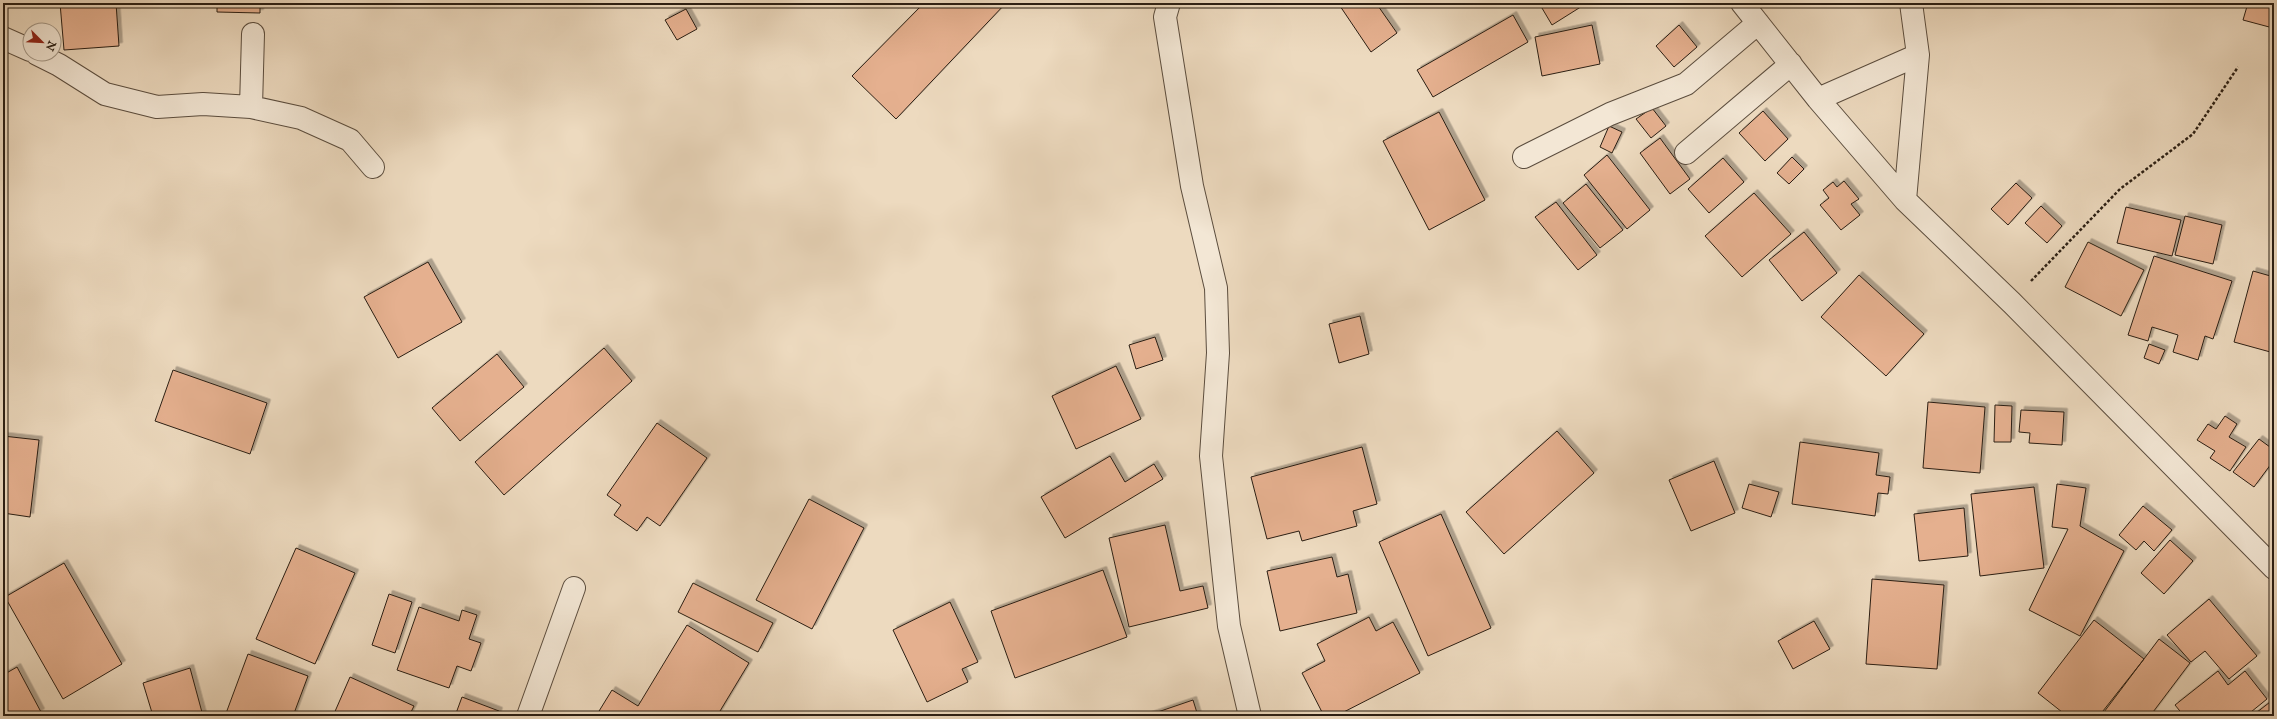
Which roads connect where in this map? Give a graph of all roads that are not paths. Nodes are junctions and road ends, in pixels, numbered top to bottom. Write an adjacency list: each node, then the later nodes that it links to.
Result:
1 (1169, 3): 20 (street)
2 (1742, 3): 4 (street)
3 (1911, 3): 8 (street)
4 (1758, 23): 10 (street); 14 (street)
5 (253, 34): 12 (street)
6 (3, 38): 7 (street)
7 (22, 46)
8 (1918, 55): 11 (street); 16 (street)
9 (53, 62): 12 (street)
10 (1791, 64): 11 (street); 13 (street)
11 (1818, 99): 16 (street)
12 (251, 107): 15 (street)
13 (1686, 153)
14 (1524, 157)
15 (373, 166)
16 (1905, 200): 17 (street)
17 (2274, 568)
18 (574, 588): 19 (street)
19 (528, 716)
20 (1250, 716)

